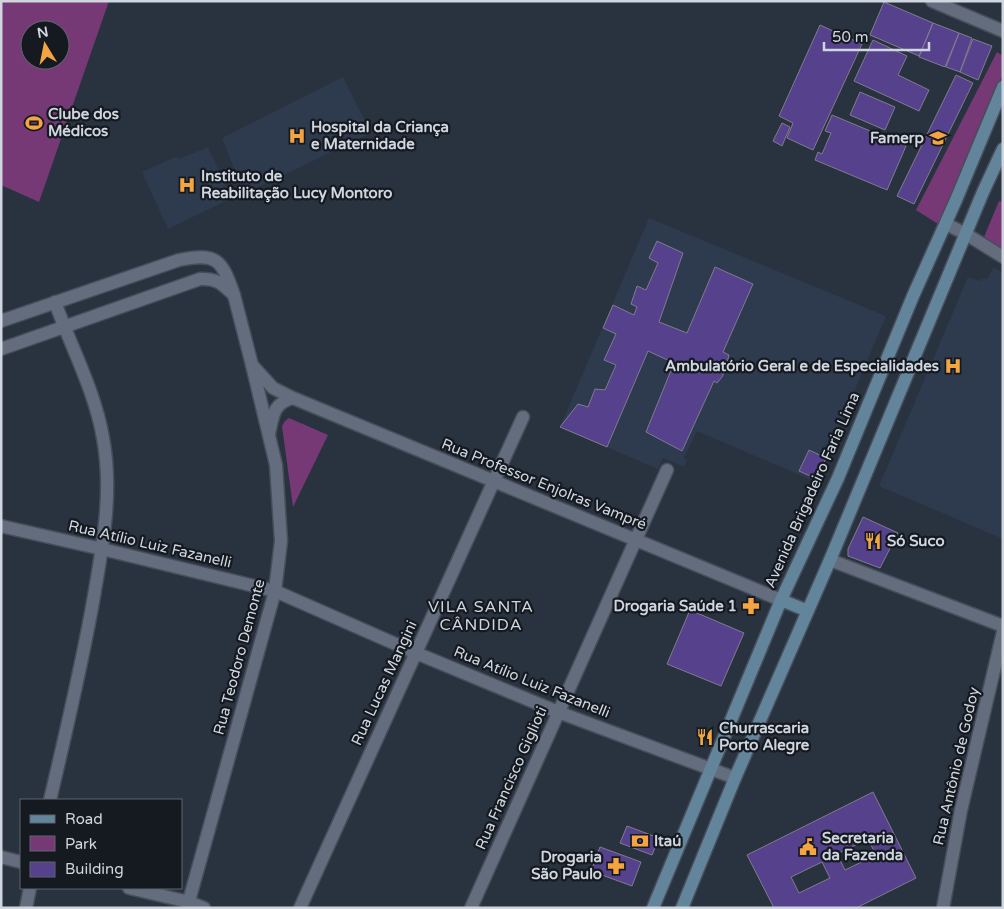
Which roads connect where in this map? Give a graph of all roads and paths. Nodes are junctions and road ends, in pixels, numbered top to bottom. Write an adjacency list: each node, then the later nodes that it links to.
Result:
1 (932, 1): 2 (street)
2 (1003, 31)
3 (1003, 87): 5 (main road, Avenida Brigadeiro Faria Lima)
4 (1003, 149): 6 (main road)
5 (946, 224): 6 (street); 24 (main road, Avenida Brigadeiro Faria Lima)
6 (966, 234): 7 (street); 22 (main road)
7 (1003, 257)
8 (234, 295): 9 (street, Rua Teodoro Demonte); 11 (street); 13 (street, Rua Teodoro Demonte)
9 (55, 302): 10 (street, Rua Teodoro Demonte); 11 (street)
10 (1, 321)
11 (64, 327): 12 (street); 21 (street)
12 (1, 349)
13 (252, 365): 14 (street, Rua Professor Enjolras Vampré); 16 (street, Rua Teodoro Demonte)
14 (293, 398): 16 (street); 18 (street, Rua Professor Enjolras Vampré)
15 (523, 417): 18 (street, Rua Lucas Mangini)
16 (269, 434): 23 (street, Rua Teodoro Demonte)
17 (667, 470): 20 (street, Rua Francisco Giglioti)
18 (494, 481): 20 (street, Rua Professor Enjolras Vampré); 28 (street, Rua Lucas Mangini)
19 (1, 526): 21 (street, Rua Atílio Luiz Fazanelli)
20 (635, 539): 24 (street, Rua Professor Enjolras Vampré); 29 (street, Rua Francisco Giglioti)
21 (102, 549): 23 (street, Rua Atílio Luiz Fazanelli); 32 (street)
22 (830, 560): 25 (main road); 26 (street)
23 (275, 591): 28 (street, Rua Atílio Luiz Fazanelli); 37 (street, Rua Teodoro Demonte)
24 (781, 600): 25 (main road); 30 (main road, Avenida Brigadeiro Faria Lima)
25 (808, 611): 31 (main road)
26 (1003, 626)
27 (1003, 632): 44 (street, Rua Antônio de Godoy)
28 (416, 653): 29 (street, Rua Atílio Luiz Fazanelli); 40 (street, Rua Lucas Mangini)
29 (558, 712): 30 (street, Rua Atílio Luiz Fazanelli); 41 (street, Rua Francisco Giglioti)
30 (710, 768): 31 (street, Rua Atílio Luiz Fazanelli); 42 (main road, Avenida Brigadeiro Faria Lima)
31 (735, 778): 43 (main road)
32 (50, 799)
33 (1, 858): 34 (street)
34 (20, 862)
35 (30, 889): 38 (street)
36 (132, 889): 37 (street)
37 (188, 905): 39 (street)
38 (26, 908)
39 (204, 908)
40 (300, 908)
41 (471, 908)
42 (653, 908)
43 (682, 908)
44 (943, 908)

